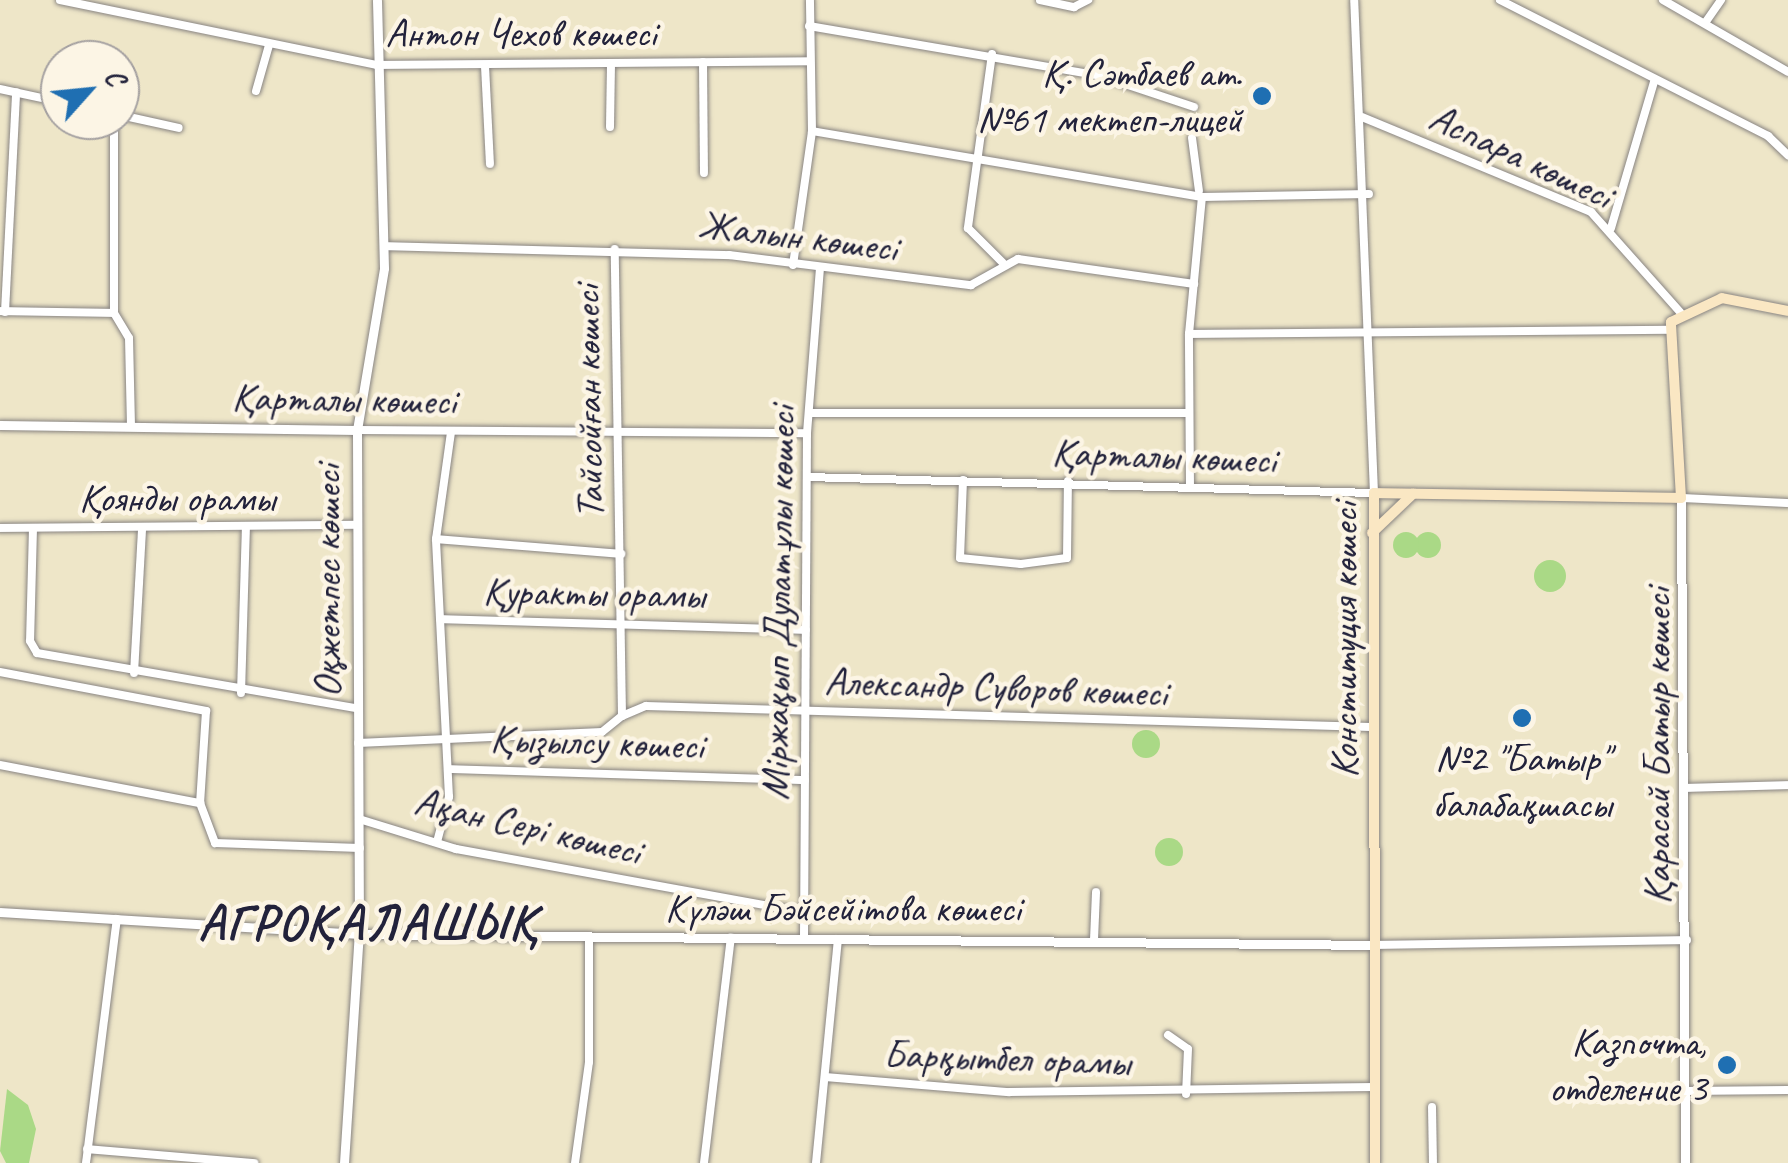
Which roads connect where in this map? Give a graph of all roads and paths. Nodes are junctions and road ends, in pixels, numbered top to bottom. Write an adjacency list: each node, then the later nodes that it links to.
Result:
1 (60, 0): 13 (street, Антон Чехов көшесі)
2 (377, 0): 17 (street, Оқжетпес көшесі)
3 (810, 0): 12 (street)
4 (1040, 0): 9 (street)
5 (1354, 0): 27 (street, Конституция көшесі)
6 (1500, 0): 10 (street)
7 (1663, 0): 11 (street)
8 (1721, 0): 11 (street)
9 (1086, 3)
10 (1515, 4): 21 (street)
11 (1705, 23): 20 (street)
12 (809, 26): 14 (street); 16 (street)
13 (269, 45): 17 (street, Антон Чехов көшесі); 23 (street)
14 (992, 54): 26 (street); 35 (street)
15 (704, 62): 16 (street, Антон Чехов көшесі); 18 (street, Антон Чехов көшесі); 37 (street)
16 (808, 62): 31 (street)
17 (377, 64): 19 (street, Антон Чехов көшесі); 41 (street, Оқжетпес көшесі)
18 (611, 65): 19 (street, Антон Чехов көшесі); 29 (street)
19 (485, 66): 36 (street)
20 (1788, 72)
21 (1654, 82): 34 (street); 40 (street)
22 (0, 89): 24 (street)
23 (256, 91)
24 (16, 92): 25 (street); 47 (street)
25 (40, 97)
26 (1194, 106)
27 (1362, 117): 39 (street, Конституция көшесі); 40 (street, Аспара көшесі)
28 (140, 122): 30 (street)
29 (610, 127)
30 (179, 128)
31 (812, 131): 35 (street); 44 (street)
32 (1192, 138): 38 (street)
33 (117, 140): 50 (street)
34 (1788, 156)
35 (976, 161): 38 (street); 43 (street)
36 (490, 164)
37 (704, 173)
38 (1201, 194): 39 (street); 46 (street)
39 (1369, 194): 51 (street, Конституция көшесі)
40 (1611, 228): 49 (street, Аспара көшесі)
41 (384, 246): 42 (street, Жалын көшесі); 58 (street, Оқжетпес көшесі)
42 (615, 249): 44 (street, Жалын көшесі); 59 (street, Тайсойған көшесі)
43 (1004, 263): 45 (street, Жалын көшесі); 46 (street)
44 (793, 265): 45 (street, Жалын көшесі)
45 (820, 269): 54 (street, Міржақып Дулатұлы көшесі)
46 (1194, 284): 53 (street)
47 (3, 311): 50 (street)
48 (1788, 311): 49 (main road)
49 (1680, 312): 52 (main road)
50 (114, 313): 57 (street)
51 (1373, 329): 52 (street); 53 (street); 67 (street, Конституция көшесі)
52 (1667, 330): 68 (main road, Қарасай Батыр көшесі)
53 (1188, 334): 55 (street)
54 (810, 413): 55 (street); 61 (street, Міржақып Дулатұлы көшесі)
55 (1188, 413): 65 (street)
56 (0, 425): 57 (street, Қарталы көшесі)
57 (130, 425): 58 (street, Қарталы көшесі)
58 (358, 430): 60 (street, Қарталы көшесі); 70 (street, Оқжетпес көшесі)
59 (622, 430): 60 (street, Қарталы көшесі); 61 (street, Қарталы көшесі); 77 (street, Тайсойған көшесі)
60 (451, 432): 76 (street)
61 (808, 433): 62 (street, Міржақып Дулатұлы көшесі)
62 (807, 477): 63 (street, Қарталы көшесі); 80 (street, Міржақып Дулатұлы көшесі)
63 (964, 480): 64 (street, Қарталы көшесі); 64 (street)
64 (1068, 481): 65 (street, Қарталы көшесі)
65 (1190, 488): 67 (street, Қарталы көшесі)
66 (1416, 492): 67 (main road, Қарталы көшесі); 68 (main road, Қарталы көшесі); 75 (main road)
67 (1374, 493): 75 (main road, Конституция көшесі)
68 (1681, 498): 69 (street, Қарталы көшесі); 94 (street, Қарасай Батыр көшесі)
69 (1788, 503)
70 (355, 525): 74 (street, Қоянды орамы); 84 (street, Оқжетпес көшесі)
71 (0, 528): 72 (street, Қоянды орамы)
72 (33, 528): 73 (street, Қоянды орамы); 82 (street)
73 (142, 529): 74 (street, Қоянды орамы); 82 (street)
74 (246, 529): 83 (street)
75 (1372, 534): 87 (main road, Конституция көшесі)
76 (436, 539): 77 (street, Тайсойған көшесі); 78 (street)
77 (620, 554): 79 (street, Тайсойған көшесі)
78 (440, 619): 79 (street, Қуракты орамы); 88 (street)
79 (622, 621): 80 (street, Қуракты орамы); 86 (street, Тайсойған көшесі)
80 (806, 630): 85 (street, Міржақып Дулатұлы көшесі)
81 (0, 672): 95 (street)
82 (134, 673): 83 (street)
83 (241, 693): 84 (street)
84 (356, 708): 89 (street, Оқжетпес көшесі)
85 (804, 709): 86 (street, Александр Суворов көшесі); 87 (street, Александр Суворов көшесі); 92 (street, Міржақып Дулатұлы көшесі)
86 (622, 716): 88 (street)
87 (1371, 727): 110 (main road, Конституция көшесі)
88 (446, 736): 89 (street); 91 (street)
89 (358, 743): 96 (street, Оқжетпес көшесі)
90 (0, 766): 95 (street)
91 (448, 768): 92 (street, Қызылсу көшесі); 97 (street)
92 (805, 780): 101 (street, Міржақып Дулатұлы көшесі)
93 (1788, 786): 94 (street)
94 (1686, 788): 109 (street, Қарасай Батыр көшесі)
95 (200, 803): 98 (street, Ақан Сері көшесі)
96 (359, 819): 97 (street, Ақан Сері көшесі); 98 (street, Оқжетпес көшесі)
97 (437, 842): 101 (street, Ақан Сері көшесі)
98 (360, 848): 103 (street, Оқжетпес көшесі)
99 (1096, 892): 108 (street)
100 (0, 912): 102 (street, Күләш Бәйсейітова көшесі)
101 (803, 912): 106 (street, Міржақып Дулатұлы көшесі)
102 (117, 919): 103 (street, Күләш Бәйсейітова көшесі); 118 (street)
103 (359, 934): 104 (street, Күләш Бәйсейітова көшесі); 121 (street, Оқжетпес көшесі)
104 (589, 937): 105 (street, Күләш Бәйсейітова көшесі); 122 (street)
105 (731, 938): 106 (street, Күләш Бәйсейітова көшесі); 123 (street)
106 (804, 938): 107 (street, Күләш Бәйсейітова көшесі)
107 (838, 939): 108 (street, Күләш Бәйсейітова көшесі); 112 (street)
108 (1094, 940): 110 (street, Күләш Бәйсейітова көшесі)
109 (1686, 940): 110 (street, Күләш Бәйсейітова көшесі); 115 (street, Қарасай Батыр көшесі)
110 (1376, 945): 113 (main road, Конституция көшесі)
111 (1168, 1034): 116 (street, Барқытбел орамы)
112 (826, 1077): 116 (street, Барқытбел орамы); 124 (street)
113 (1375, 1087): 116 (street, Барқытбел орамы); 125 (main road, Конституция көшесі)
114 (1788, 1090): 115 (street)
115 (1685, 1091): 127 (street, Қарасай Батыр көшесі)
116 (1186, 1094)
117 (1432, 1107): 126 (street)
118 (87, 1149): 119 (street); 120 (street)
119 (86, 1163)
120 (254, 1163)
121 (344, 1163)
122 (575, 1163)
123 (704, 1163)
124 (816, 1163)
125 (1376, 1163)
126 (1432, 1163)
127 (1685, 1163)

